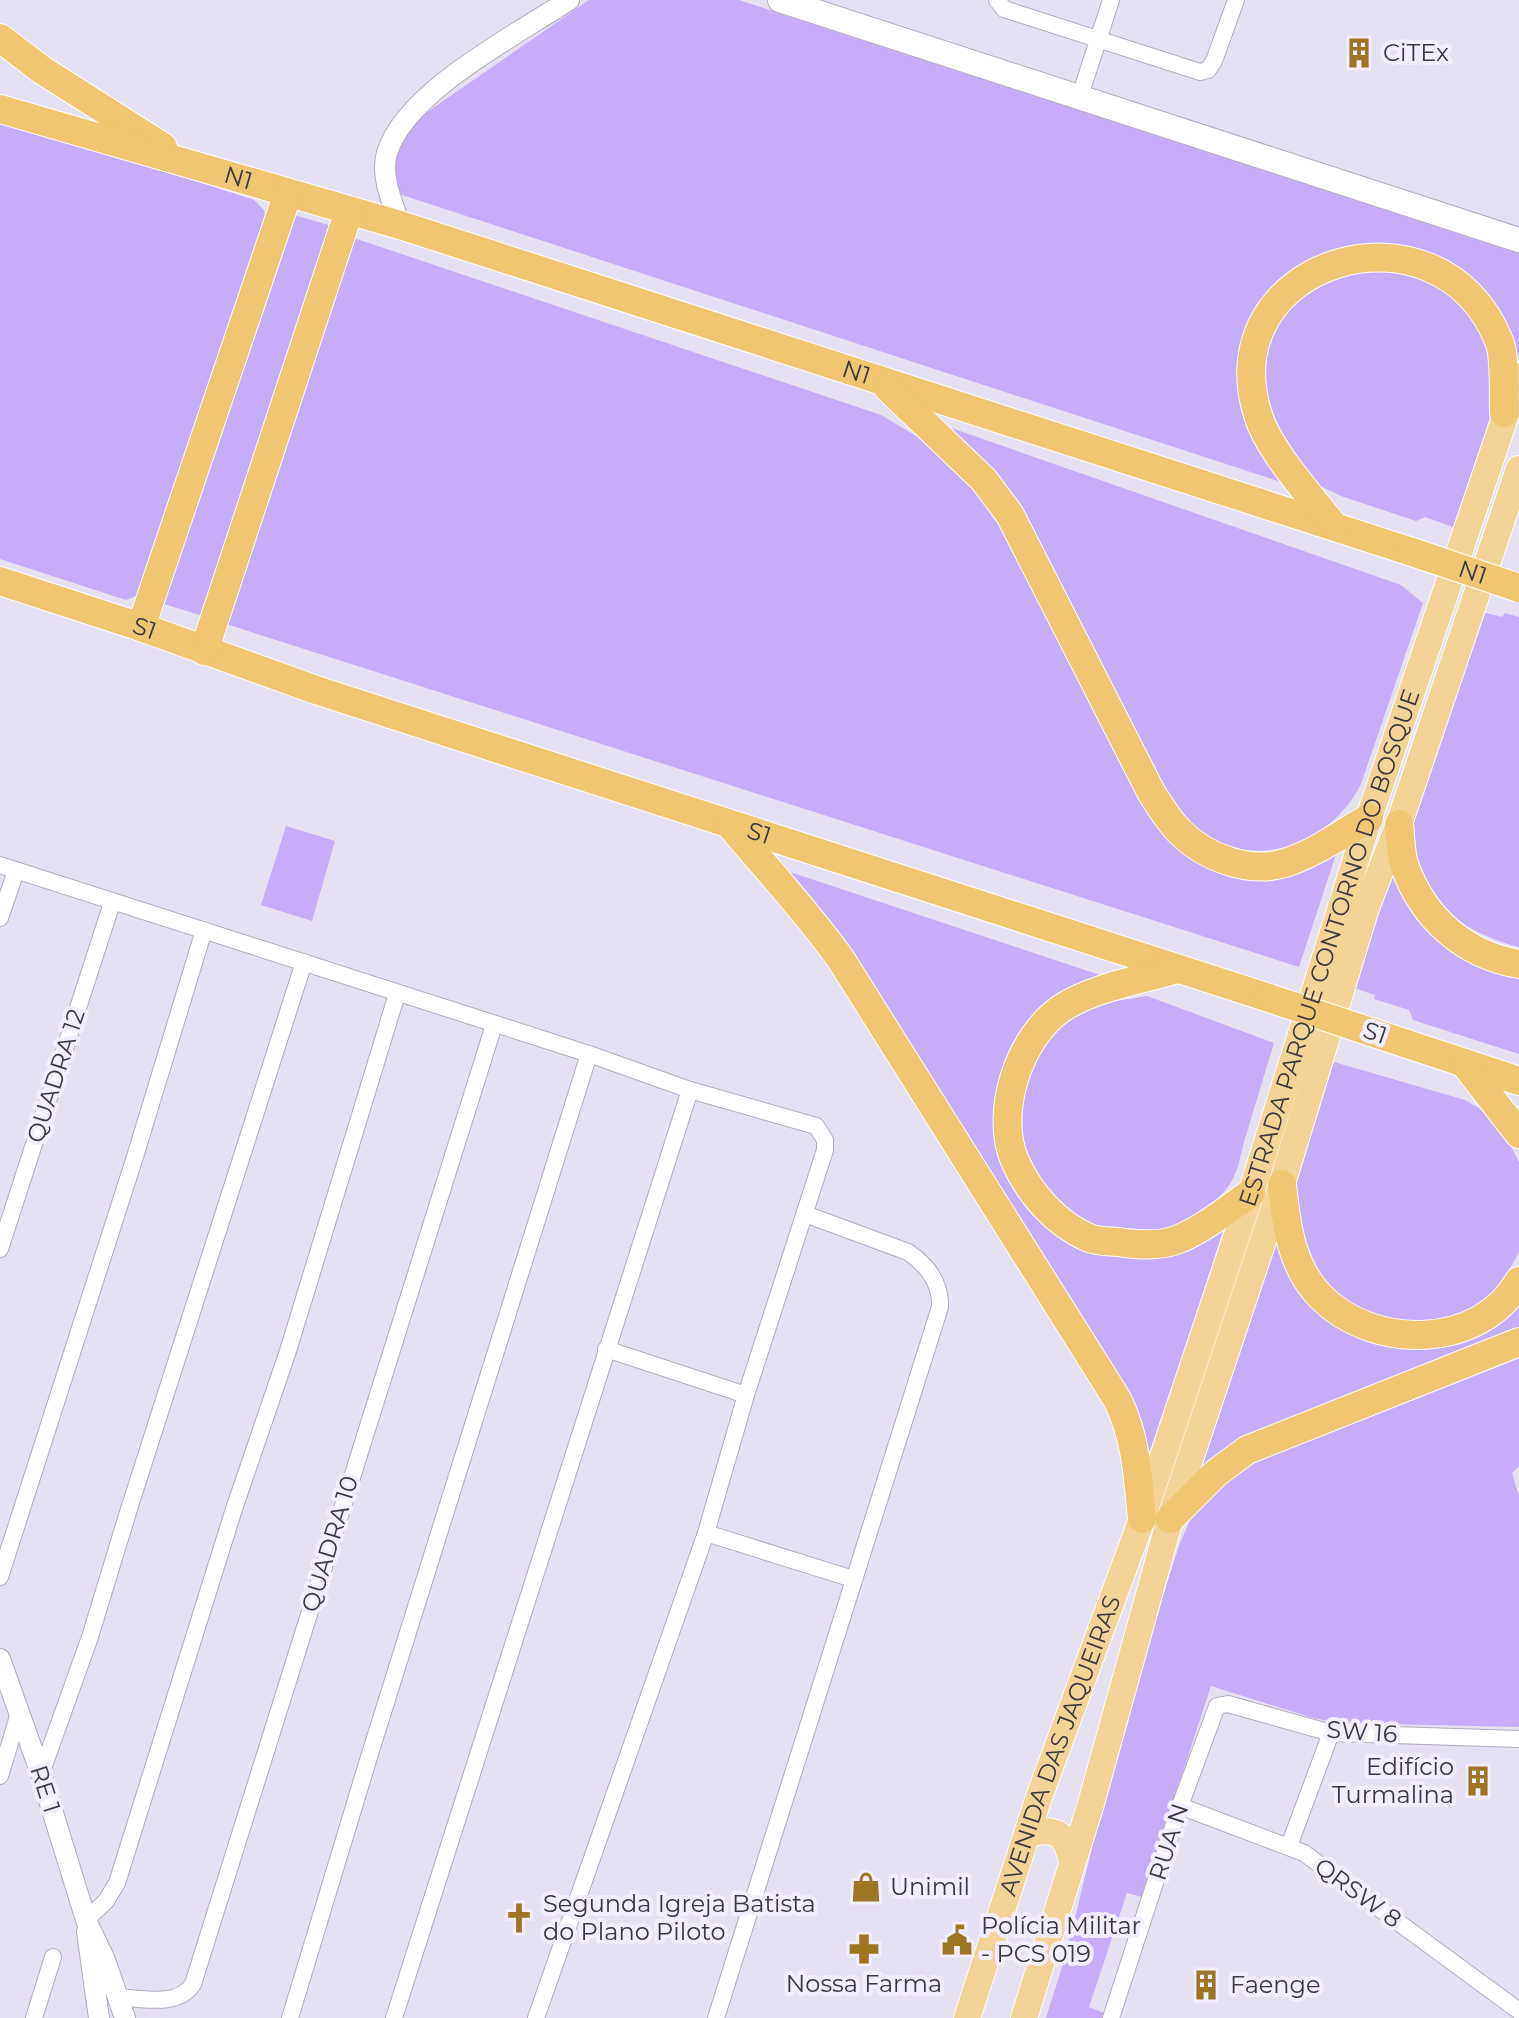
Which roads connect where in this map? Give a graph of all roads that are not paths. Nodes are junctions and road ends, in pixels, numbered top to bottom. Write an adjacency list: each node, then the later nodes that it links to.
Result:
1 (569, 0): 13 (street)
2 (780, 0): 8 (main road)
3 (997, 0): 7 (street)
4 (1111, 0): 7 (street)
5 (1236, 0): 7 (street)
6 (0, 38): 10 (highway)
7 (1098, 40): 8 (street)
8 (1079, 99): 14 (main road)
9 (0, 109): 10 (highway, N1)
10 (191, 164): 11 (highway, N1)
11 (288, 193): 12 (highway, N1); 22 (highway)
12 (349, 211): 13 (highway, N1); 23 (highway)
13 (400, 225): 16 (highway, N1)
14 (1519, 240)
15 (1519, 376): 17 (main road, ESTRADA PARQUE CONTORNO DO BOSQUE)
16 (881, 382): 19 (highway, N1); 24 (highway)
17 (1504, 413): 19 (highway); 24 (main road, ESTRADA PARQUE CONTORNO DO BOSQUE)
18 (1519, 469): 26 (main road, ESTRADA PARQUE CONTORNO DO BOSQUE)
19 (1333, 525): 21 (highway, N1, bridge)
20 (0, 581): 22 (highway, S1)
21 (1519, 588)
22 (141, 627): 23 (highway, S1)
23 (204, 651): 25 (highway, S1)
24 (1369, 818): 42 (main road, ESTRADA PARQUE CONTORNO DO BOSQUE)
25 (729, 824): 33 (highway, S1); 49 (highway)
26 (1399, 824): 32 (highway); 41 (main road, ESTRADA PARQUE CONTORNO DO BOSQUE)
27 (8, 868): 28 (street); 29 (street)
28 (112, 903): 30 (street); 44 (street, QUADRA 12)
29 (0, 918)
30 (204, 930): 31 (street); 52 (street)
31 (304, 962): 34 (street); 59 (street)
32 (1519, 964)
33 (1177, 969): 37 (highway, S1, bridge); 42 (highway)
34 (397, 994): 35 (street); 65 (street)
35 (494, 1025): 36 (street); 67 (street, QUADRA 10)
36 (589, 1054): 39 (street); 72 (street)
37 (1464, 1063): 38 (highway, S1); 40 (highway)
38 (1519, 1081)
39 (690, 1090): 43 (street); 47 (street)
40 (1519, 1134)
41 (1282, 1184): 45 (highway); 50 (main road, ESTRADA PARQUE CONTORNO DO BOSQUE)
42 (1251, 1193): 49 (main road, ESTRADA PARQUE CONTORNO DO BOSQUE)
43 (805, 1214): 48 (street); 53 (street)
44 (0, 1249)
45 (1519, 1281)
46 (1519, 1342): 50 (highway)
47 (606, 1349): 48 (street); 73 (street)
48 (746, 1395): 51 (street)
49 (1142, 1519): 62 (main road, AVENIDA DAS JAQUEIRAS)
50 (1170, 1519): 64 (main road, AVENIDA DAS JAQUEIRAS)
51 (706, 1533): 53 (street); 74 (street)
52 (0, 1577)
53 (853, 1579): 75 (street)
54 (0, 1659): 56 (street, RE 1)
55 (1213, 1712): 57 (street, SW 16); 61 (street, RUA N)
56 (19, 1713): 59 (street, RE 1); 60 (street)
57 (1331, 1733): 58 (street, SW 16); 63 (street)
58 (1519, 1739)
59 (41, 1774): 65 (street, RE 1)
60 (0, 1776)
61 (1180, 1806): 63 (street, QRSW 8); 77 (street, RUA N)
62 (1027, 1834): 64 (main road); 69 (main road, AVENIDA DAS JAQUEIRAS)
63 (1289, 1846): 68 (street, QRSW 8)
64 (1072, 1861): 76 (main road, AVENIDA DAS JAQUEIRAS)
65 (86, 1920): 67 (street, RE 1)
66 (53, 1957): 70 (street)
67 (100, 2009): 71 (street, RE 1)
68 (1519, 2011)
69 (966, 2012)
70 (34, 2018)
71 (125, 2018)
72 (290, 2018)
73 (394, 2018)
74 (536, 2018)
75 (716, 2018)
76 (1024, 2018)
77 (1111, 2018)

